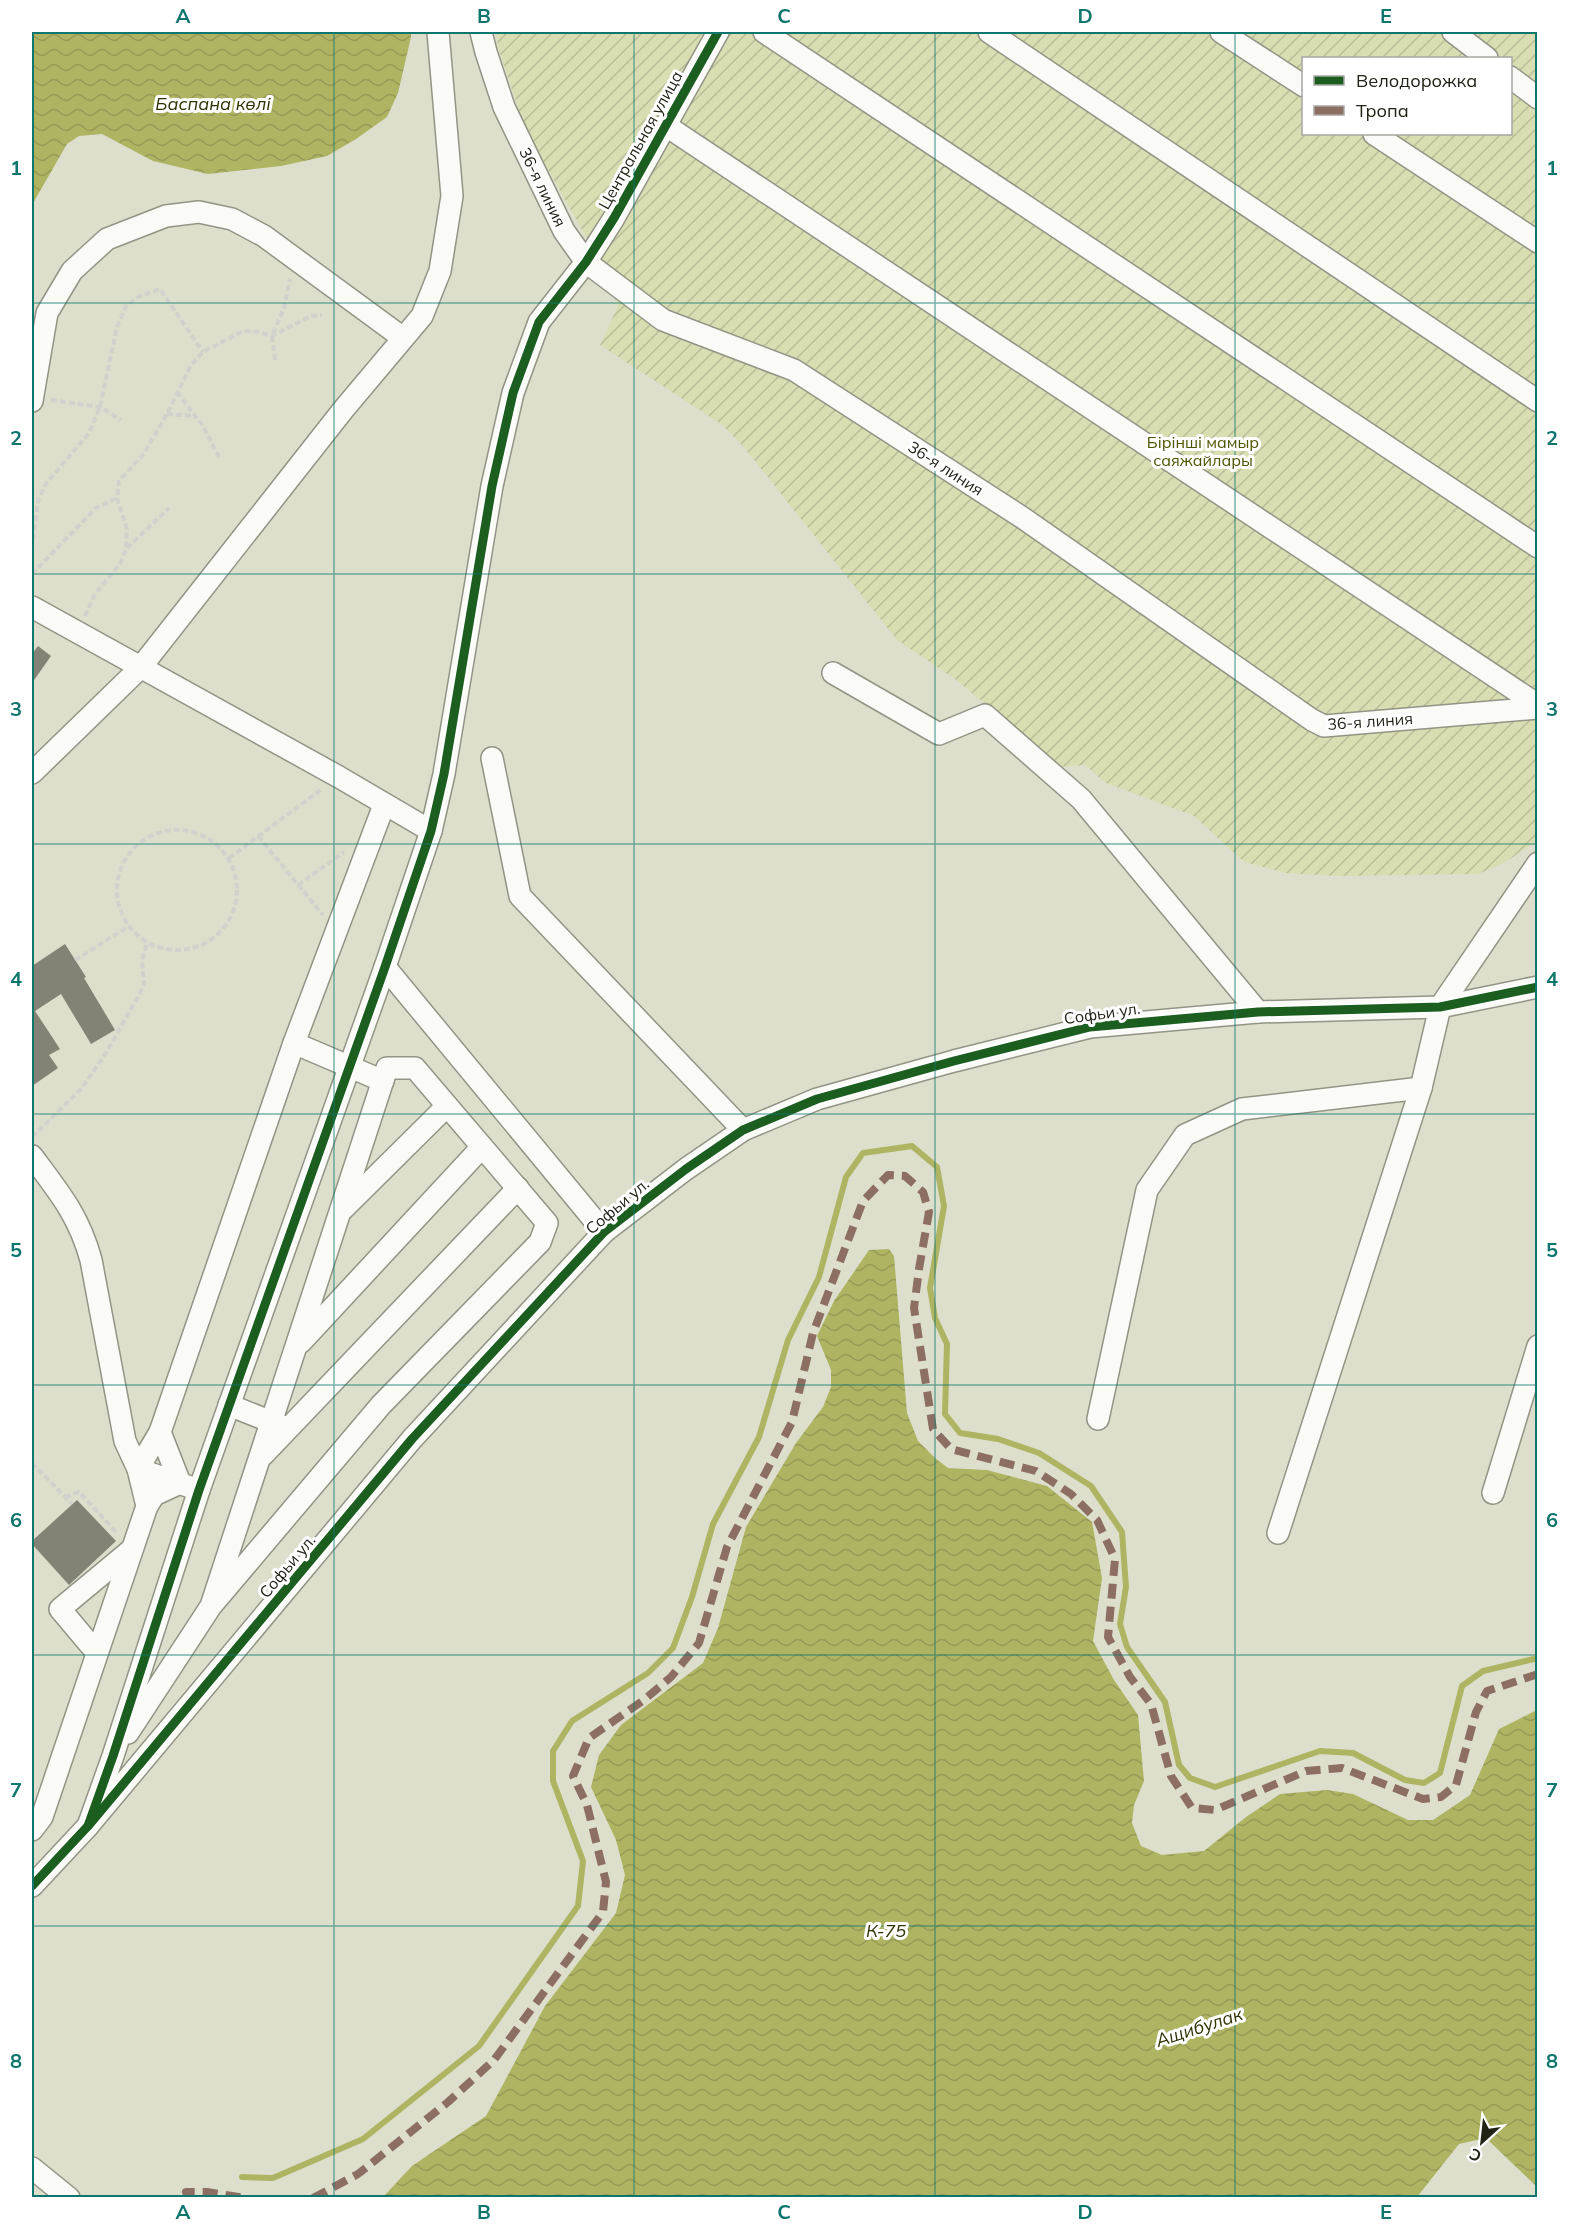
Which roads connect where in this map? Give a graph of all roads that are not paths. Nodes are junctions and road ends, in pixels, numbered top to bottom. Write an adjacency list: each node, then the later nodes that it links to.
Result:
1 (438, 32): 17 (street)
2 (496, 32): 8 (street)
3 (718, 32): 13 (street, Центральная улица)
4 (764, 32): 20 (street)
5 (989, 32): 19 (street)
6 (1221, 32): 11 (street)
7 (1453, 32): 9 (street)
8 (484, 42): 16 (street, 36-я линия)
9 (1486, 57)
10 (1512, 79): 12 (street)
11 (1302, 85)
12 (1538, 99)
13 (665, 125): 16 (street, Центральная улица); 24 (street)
14 (1376, 135): 15 (street)
15 (1538, 242)
16 (586, 262): 24 (street, 36-я линия); 28 (street, Центральная улица)
17 (403, 338): 18 (street); 22 (street)
18 (32, 399)
19 (1538, 401)
20 (1538, 547)
21 (32, 607): 22 (street)
22 (141, 668): 26 (street); 27 (street)
23 (833, 673): 33 (street)
24 (1538, 706)
25 (492, 758): 39 (street)
26 (32, 773)
27 (384, 805): 28 (street); 34 (street)
28 (431, 831): 30 (street, Центральная улица)
29 (1538, 863): 32 (street)
30 (385, 967): 35 (street, Центральная улица); 44 (street)
31 (1538, 987): 32 (street, Софьи ул.)
32 (1440, 1007): 33 (street, Софьи ул.); 37 (street)
33 (1258, 1012): 39 (street, Софьи ул.)
34 (294, 1043): 35 (street); 50 (street)
35 (349, 1067): 36 (street); 47 (street, Центральная улица)
36 (382, 1081): 38 (street); 43 (street)
37 (1421, 1088): 48 (street); 55 (street)
38 (447, 1106): 40 (street); 43 (street)
39 (743, 1130): 44 (street, Софьи ул.)
40 (482, 1146): 42 (street); 46 (street)
41 (32, 1156): 51 (street)
42 (518, 1188): 49 (street); 57 (street)
43 (340, 1212): 46 (street)
44 (604, 1232): 60 (street, Софьи ул.)
45 (1538, 1346): 53 (street)
46 (295, 1348): 49 (street)
47 (229, 1406): 49 (street); 52 (street, Центральная улица)
48 (1098, 1419)
49 (280, 1425): 57 (street)
50 (160, 1432): 51 (street); 52 (street)
51 (138, 1469): 52 (street); 54 (street)
52 (190, 1486): 54 (street); 59 (street, Центральная улица)
53 (1493, 1493)
54 (147, 1506): 56 (street)
55 (1278, 1533)
56 (132, 1549): 58 (street); 58 (street)
57 (211, 1606): 59 (street)
58 (97, 1653): 61 (street)
59 (113, 1755): 60 (street)
60 (88, 1826): 62 (street, Софьи ул.)
61 (32, 1830)
62 (32, 1886)
63 (32, 2168): 64 (street)
64 (69, 2198)

